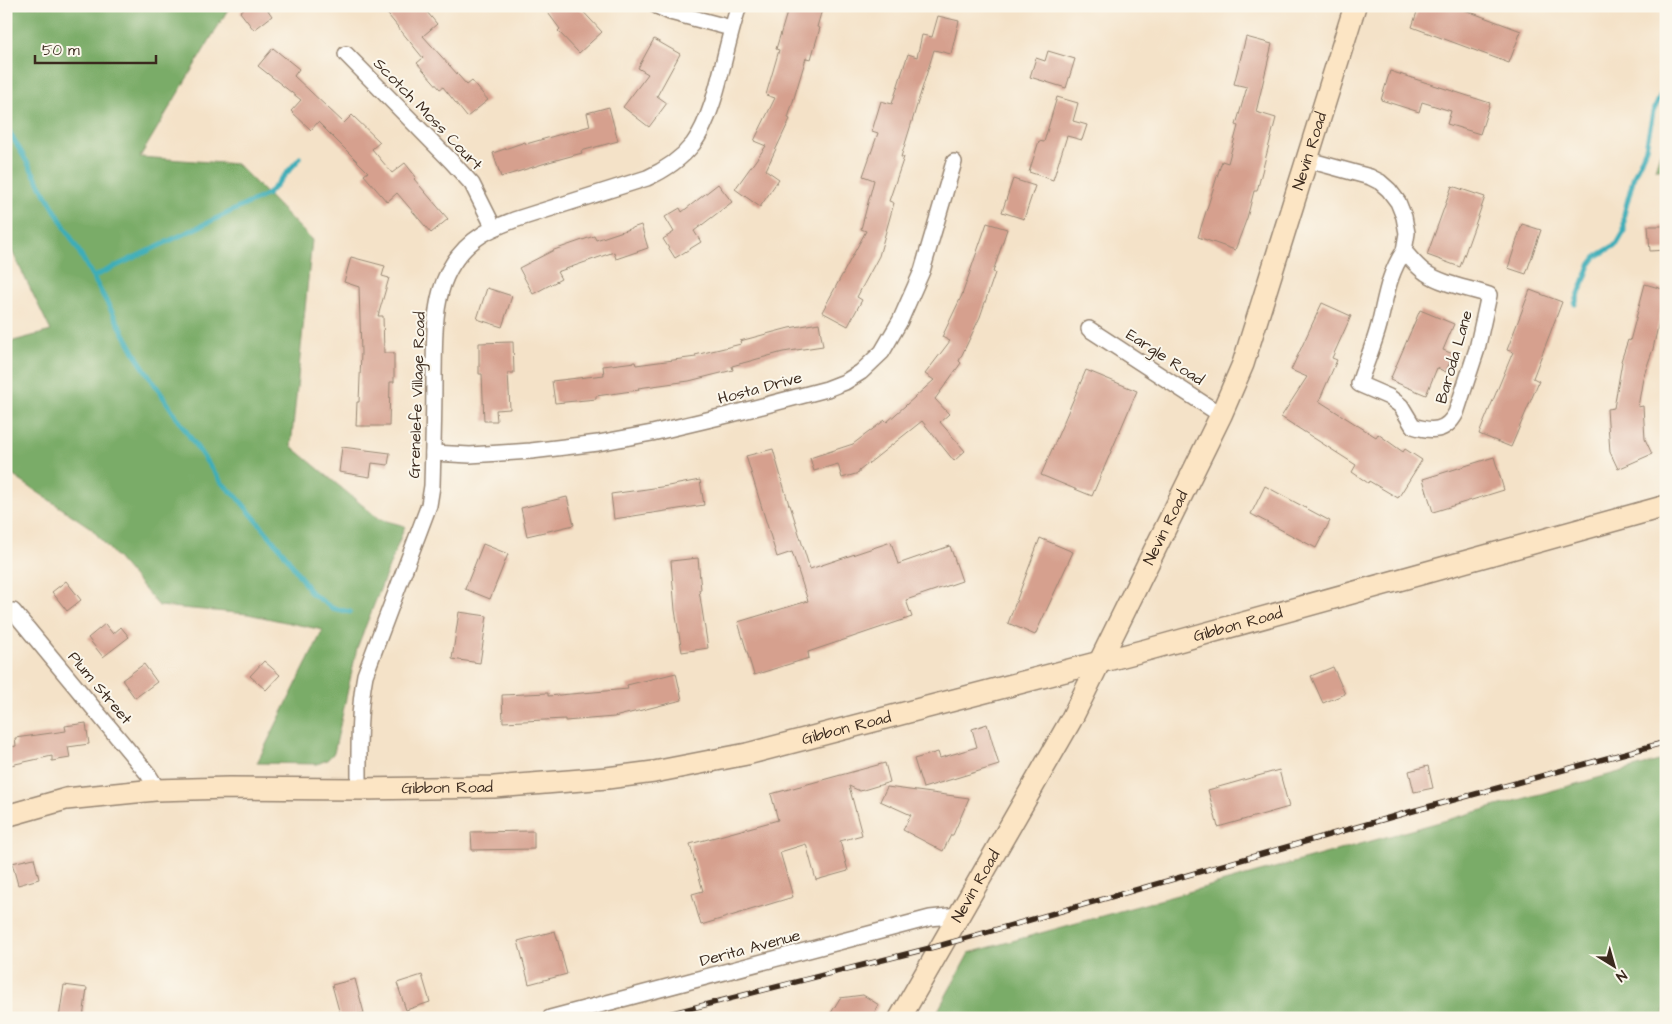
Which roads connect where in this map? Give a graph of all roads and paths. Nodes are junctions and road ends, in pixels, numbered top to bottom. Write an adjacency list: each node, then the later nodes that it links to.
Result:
1 (657, 6): 4 (street)
2 (739, 6): 4 (street, Grenelefe Village Road)
3 (1355, 6): 6 (main road, Nevin Road)
4 (731, 28): 8 (street, Grenelefe Village Road)
5 (346, 54): 8 (street, Scotch Moss Court)
6 (1308, 160): 9 (street, Baroda Lane); 11 (main road, Nevin Road)
7 (954, 162): 12 (street, Hosta Drive)
8 (494, 228): 12 (street, Grenelefe Village Road)
9 (1404, 251): 9 (street, Baroda Lane)
10 (1089, 329): 11 (street, Eargle Road)
11 (1221, 415): 15 (main road, Nevin Road)
12 (433, 454): 16 (street, Grenelefe Village Road)
13 (1666, 506): 15 (main road, Gibbon Road)
14 (13, 612): 17 (street, Plum Street)
15 (1100, 662): 16 (main road, Gibbon Road); 19 (main road, Nevin Road)
16 (359, 789): 17 (main road, Gibbon Road)
17 (155, 790): 18 (main road, Gibbon Road)
18 (6, 816)
19 (959, 915): 20 (street, Derita Avenue); 21 (main road, Nevin Road)
20 (550, 1018)
21 (900, 1018)

